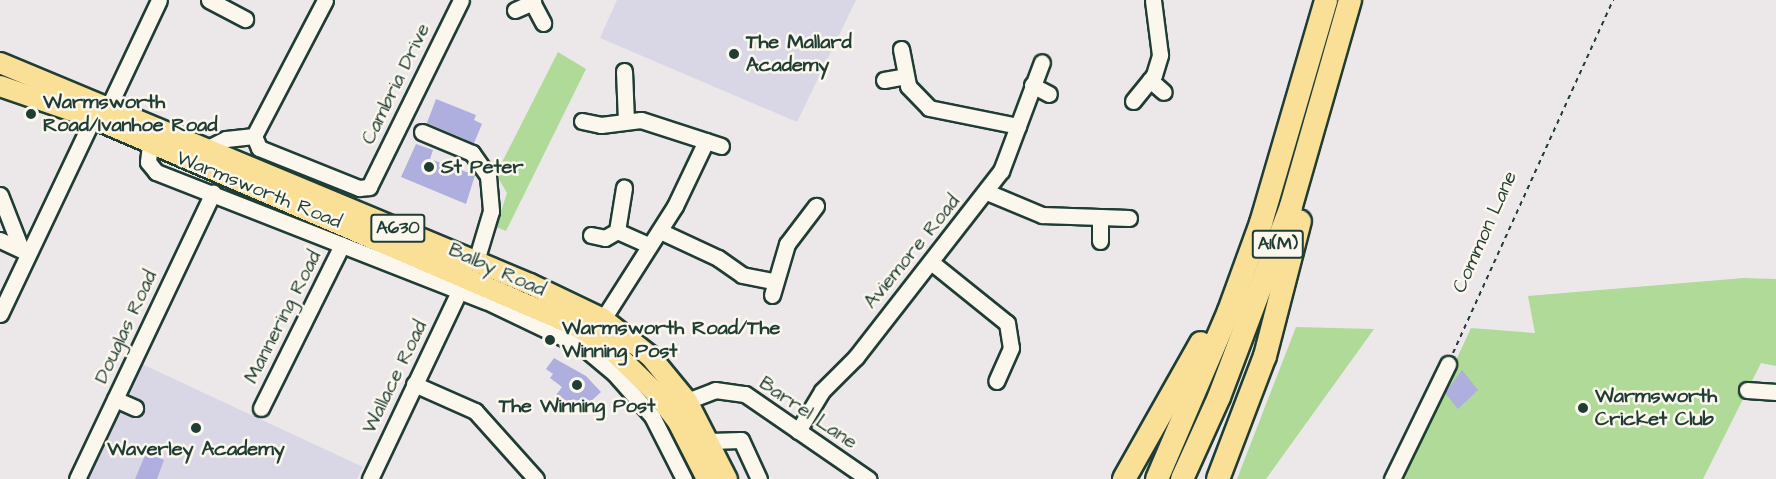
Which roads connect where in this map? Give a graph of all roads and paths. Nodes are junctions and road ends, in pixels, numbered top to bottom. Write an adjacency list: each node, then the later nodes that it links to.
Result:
1 (159, 0): 27 (street)
2 (209, 0): 11 (street)
3 (325, 0): 32 (street)
4 (461, 0): 35 (street, Cambria Drive)
5 (1153, 0): 19 (street)
6 (1326, 0): 20 (highway, A1(M))
7 (1350, 0): 18 (highway, A1(M))
8 (1613, 0): 56 (path, Common Lane)
9 (532, 1): 10 (street); 12 (street)
10 (515, 10)
11 (245, 19)
12 (543, 23)
13 (901, 49): 17 (street)
14 (1042, 62): 22 (street, Aviemore Road)
15 (0, 63): 27 (main road, Balby Road / A630)
16 (624, 71): 28 (street)
17 (906, 76): 21 (street); 30 (street)
18 (1330, 76): 77 (highway, A1(M)); 78 (highway)
19 (1150, 80): 24 (street); 26 (street)
20 (1305, 80): 75 (highway); 76 (highway, A1(M))
21 (884, 81)
22 (1032, 84): 25 (street); 30 (street, Aviemore Road)
23 (0, 86): 27 (main road, Balby Road / A630)
24 (1164, 92)
25 (1049, 94)
26 (1133, 101)
27 (100, 113): 33 (main road, Balby Road / A630); 34 (main road, Balby Road / A630); 50 (street)
28 (626, 120): 29 (street); 44 (street)
29 (582, 121)
30 (1018, 126): 37 (street, Aviemore Road)
31 (422, 132): 51 (street)
32 (254, 136): 34 (street, Warmsworth Road); 35 (street, Warmsworth Road)
33 (150, 145): 38 (street, Warmsworth Road); 71 (main road, Balby Road / A630)
34 (208, 148): 51 (main road, Balby Road / A630)
35 (369, 187)
36 (624, 188): 43 (street)
37 (987, 192): 41 (street); 52 (street, Aviemore Road)
38 (213, 193): 48 (street, Warmsworth Road); 61 (street, Douglas Road)
39 (0, 195): 50 (street)
40 (816, 206): 44 (street)
41 (1100, 217): 42 (street); 47 (street)
42 (1129, 218)
43 (616, 231): 45 (street); 49 (street)
44 (660, 231): 49 (street)
45 (591, 235)
46 (0, 240): 50 (street)
47 (1100, 241)
48 (342, 245): 53 (street, Warmsworth Road); 64 (street, Mannering Road)
49 (649, 245): 55 (street)
50 (25, 251): 54 (street)
51 (476, 261): 55 (main road, Balby Road / A630)
52 (931, 262): 57 (street); 65 (street, Aviemore Road)
53 (458, 294): 58 (street, Wallace Road); 70 (street, Warmsworth Road)
54 (0, 314)
55 (603, 319): 62 (main road, Balby Road / A630)
56 (1448, 364): 79 (street)
57 (996, 381)
58 (414, 384): 68 (street, Wallace Road); 69 (street)
59 (1747, 390): 60 (street)
60 (1776, 392)
61 (115, 399): 63 (street); 67 (street, Douglas Road)
62 (687, 401): 65 (street, Barrel Lane); 66 (main road, Balby Road / A630)
63 (135, 408)
64 (261, 408)
65 (798, 431): 74 (street, Barrel Lane)
66 (710, 441): 72 (main road, Balby Road / A630); 73 (street)
67 (78, 479)
68 (370, 479)
69 (536, 479)
70 (684, 479)
71 (707, 479)
72 (727, 479)
73 (759, 479)
74 (868, 479)
75 (1124, 479)
76 (1157, 479)
77 (1182, 479)
78 (1218, 479)
79 (1392, 479)

